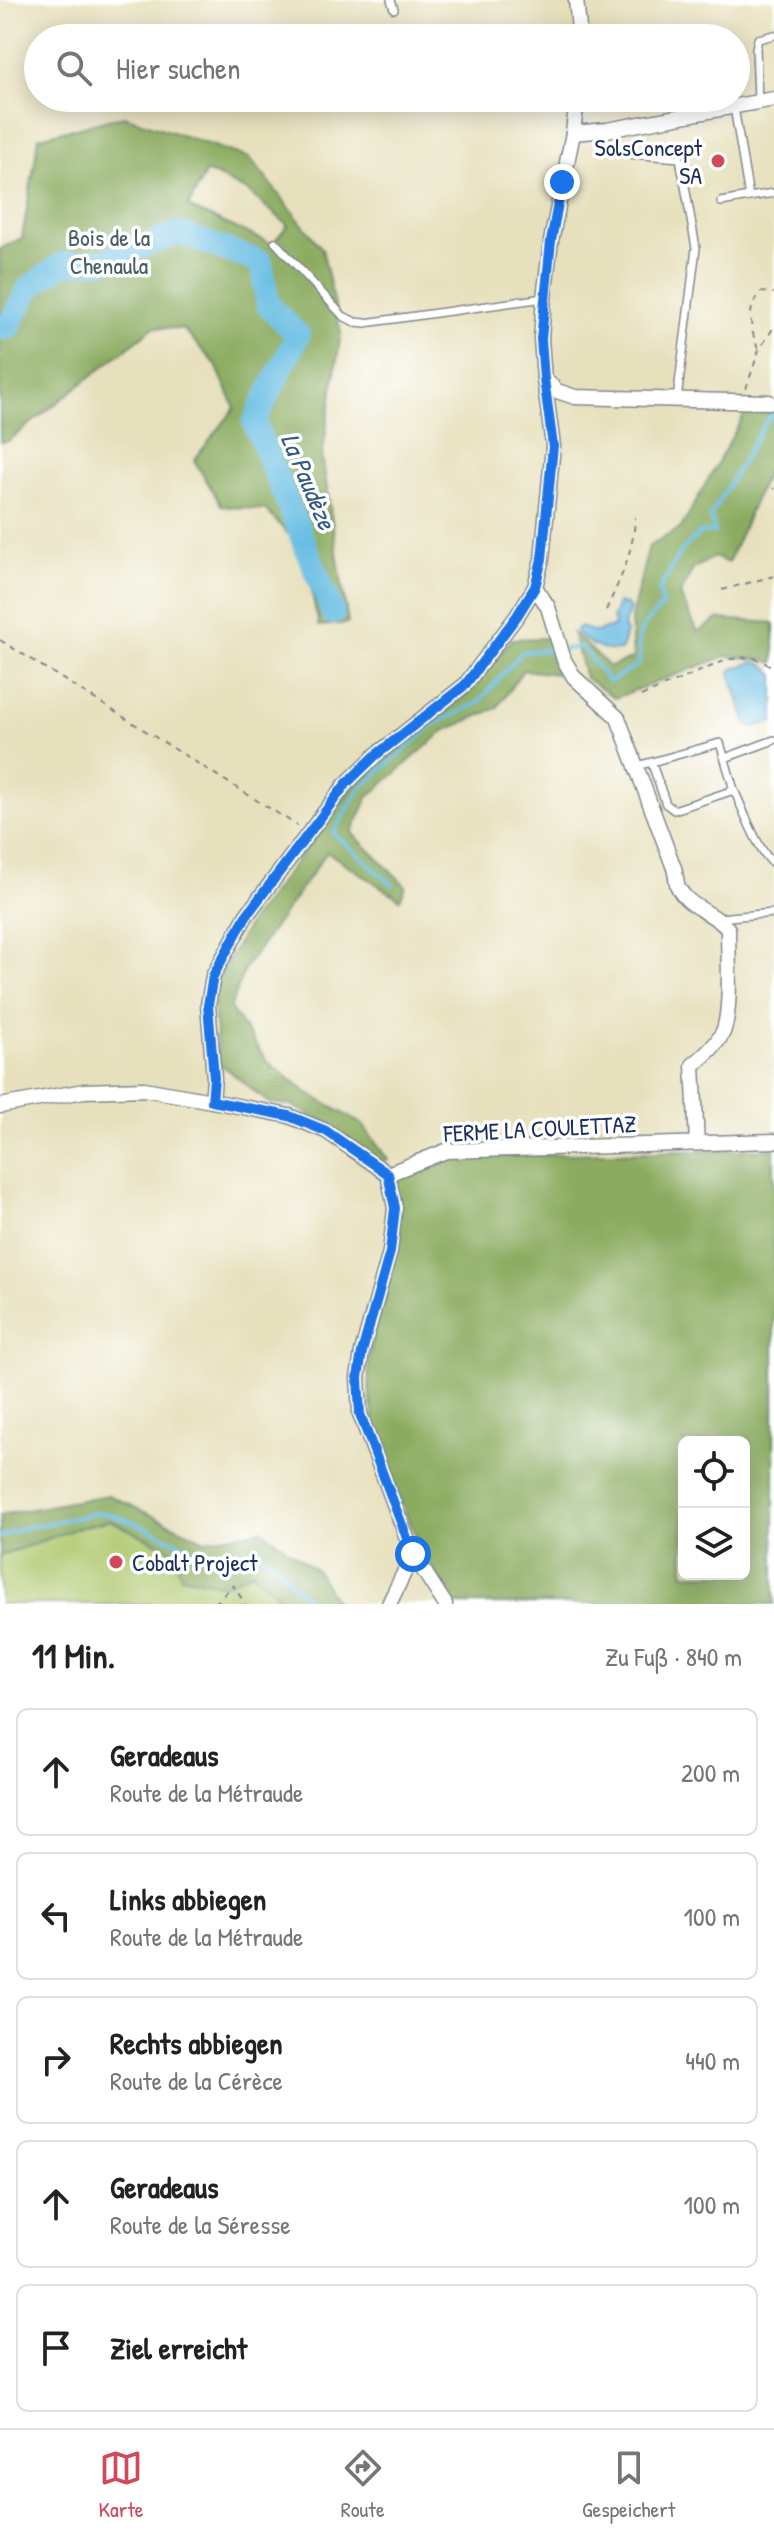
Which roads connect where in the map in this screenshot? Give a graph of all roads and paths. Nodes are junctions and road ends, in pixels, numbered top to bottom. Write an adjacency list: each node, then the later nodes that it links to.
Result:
1 (391, 0): 3 (lane)
2 (576, 0): 4 (street)
3 (394, 9)
4 (579, 24)
5 (774, 35): 7 (lane)
6 (774, 99): 7 (street)
7 (758, 102): 8 (street)
8 (750, 103)
9 (575, 112): 12 (street)
10 (698, 112): 12 (street)
11 (734, 112): 15 (lane)
12 (573, 133): 19 (street)
13 (603, 152): 23 (lane)
14 (774, 193): 15 (lane)
15 (749, 197): 16 (lane)
16 (721, 202)
17 (275, 242): 19 (lane)
18 (774, 293): 21 (path)
19 (544, 298): 22 (street)
20 (774, 327): 21 (path)
21 (759, 350): 24 (path)
22 (544, 379): 23 (street); 28 (street)
23 (677, 400): 24 (street)
24 (743, 402): 25 (street)
25 (769, 402)
26 (635, 517): 30 (path)
27 (774, 576): 29 (path)
28 (535, 587): 36 (street); 38 (street)
29 (722, 590)
30 (606, 610)
31 (0, 640): 38 (path)
32 (774, 667): 33 (path)
33 (641, 696)
34 (774, 740): 35 (lane)
35 (725, 758): 36 (lane); 37 (lane)
36 (644, 765): 37 (lane); 41 (street)
37 (734, 790): 39 (lane)
38 (309, 833): 42 (street)
39 (774, 864)
40 (774, 913): 41 (lane)
41 (718, 918): 45 (street)
42 (212, 1101): 43 (street); 46 (street)
43 (0, 1106)
44 (774, 1141): 45 (street, FERME LA COULETTAZ)
45 (697, 1143): 46 (street, FERME LA COULETTAZ)
46 (388, 1174): 47 (street)
47 (413, 1554): 50 (street); 51 (street)
48 (215, 1604): 49 (path)
49 (245, 1604)
50 (389, 1604)
51 (445, 1604)

